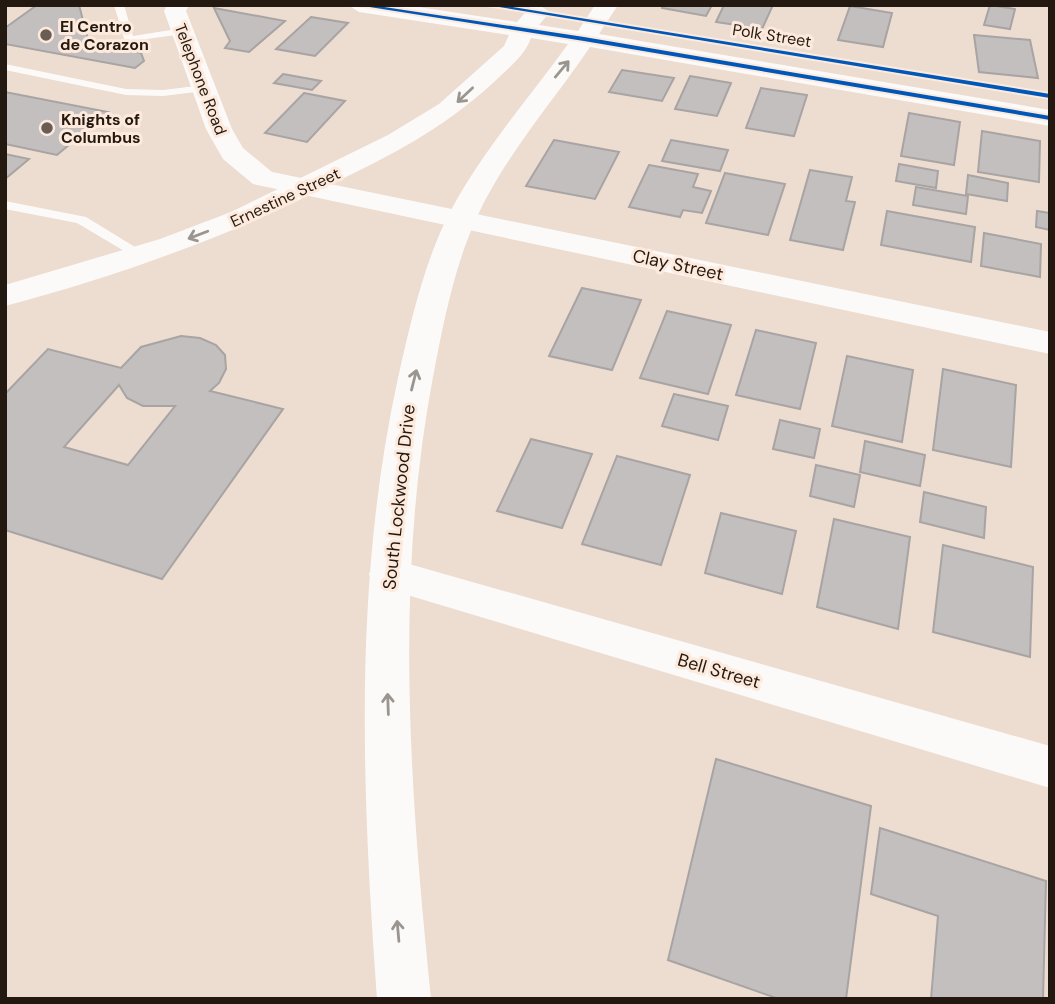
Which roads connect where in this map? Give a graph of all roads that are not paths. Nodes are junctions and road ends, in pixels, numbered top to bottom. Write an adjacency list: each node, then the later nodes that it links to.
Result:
1 (177, 5): 7 (street, Telephone Road)
2 (359, 5): 5 (main road, Polk Street)
3 (489, 5): 5 (main road, Polk Street)
4 (122, 6): 7 (lane)
5 (534, 16): 6 (main road, Polk Street); 12 (main road, Ernestine Street, one-way to 12)
6 (596, 22): 10 (main road, Polk Street); 11 (main road, Polk Street); 14 (main road, South Lockwood Drive, one-way to 6)
7 (183, 31): 9 (street, Telephone Road)
8 (5, 66): 9 (lane)
9 (204, 88): 12 (street, Telephone Road)
10 (1050, 96)
11 (1050, 118)
12 (306, 188): 14 (street, Clay Street); 15 (main road, Ernestine Street, one-way to 15)
13 (5, 205): 15 (lane)
14 (462, 219): 17 (street, Clay Street); 18 (main road, South Lockwood Drive, one-way to 14)
15 (141, 255): 16 (main road, Ernestine Street)
16 (5, 296)
17 (1050, 343)
18 (388, 574): 19 (street, Bell Street); 20 (main road, South Lockwood Drive, one-way to 18)
19 (1050, 767)
20 (404, 999)

